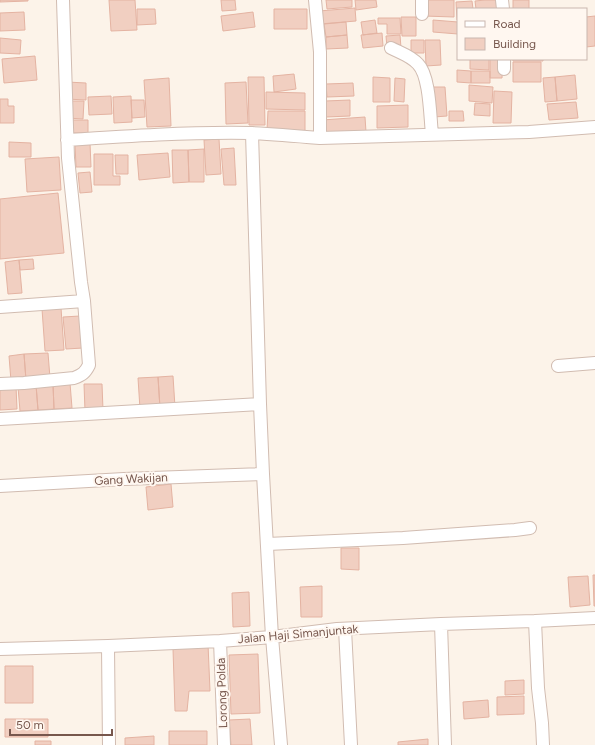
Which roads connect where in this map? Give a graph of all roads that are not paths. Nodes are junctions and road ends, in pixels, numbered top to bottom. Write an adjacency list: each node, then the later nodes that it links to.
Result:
1 (63, 0): 10 (street)
2 (315, 0): 9 (street)
3 (422, 0): 4 (street)
4 (422, 14)
5 (391, 48): 8 (street)
6 (595, 127): 8 (street)
7 (252, 133): 9 (street); 10 (street); 16 (street)
8 (432, 134): 9 (street)
9 (320, 138)
10 (67, 140): 11 (street)
11 (84, 301): 12 (street); 15 (street)
12 (0, 307)
13 (595, 363): 14 (street)
14 (558, 366)
15 (0, 384)
16 (260, 404): 17 (street); 18 (street)
17 (0, 419)
18 (263, 474): 19 (street, Gang Wakijan); 21 (street)
19 (0, 486)
20 (530, 528): 21 (street)
21 (267, 544): 26 (street)
22 (595, 618): 23 (street, Jalan Haji Simanjuntak)
23 (535, 621): 24 (street, Jalan Haji Simanjuntak); 35 (street)
24 (441, 624): 25 (street, Jalan Haji Simanjuntak); 34 (street)
25 (345, 629): 26 (street, Jalan Haji Simanjuntak); 33 (street)
26 (272, 637): 27 (street, Jalan Haji Simanjuntak); 32 (street)
27 (220, 641): 28 (street, Jalan Haji Simanjuntak); 31 (street, Lorong Polda)
28 (108, 646): 29 (street, Jalan Haji Simanjuntak); 30 (street)
29 (0, 649)
30 (109, 745)
31 (224, 745)
32 (281, 745)
33 (351, 745)
34 (445, 745)
35 (543, 745)

